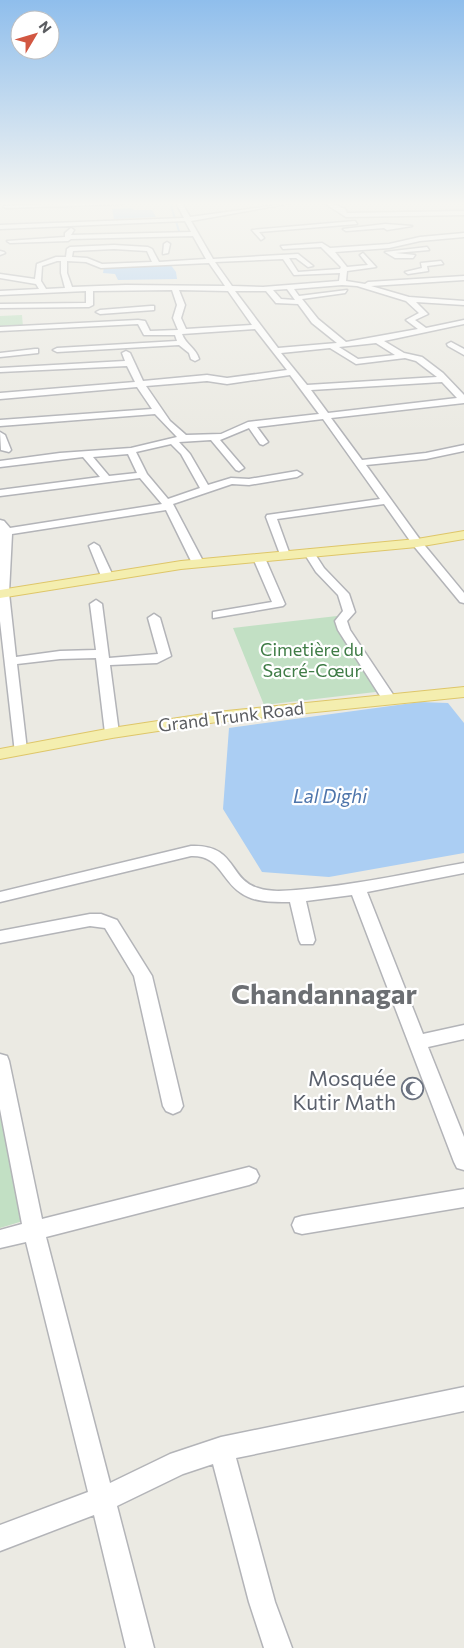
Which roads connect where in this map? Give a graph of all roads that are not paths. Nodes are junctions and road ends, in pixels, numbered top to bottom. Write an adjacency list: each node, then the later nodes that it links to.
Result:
1 (39, 280): 16 (street)
2 (66, 280): 17 (street)
3 (191, 280): 19 (street)
4 (225, 280): 21 (street)
5 (342, 280): 10 (street)
6 (390, 280): 9 (street)
7 (425, 280): 8 (street); 20 (street)
8 (415, 281): 9 (street)
9 (393, 282): 11 (street)
10 (342, 283): 11 (street); 12 (street)
11 (356, 284): 15 (street)
12 (289, 287): 14 (street); 24 (street)
13 (90, 288): 17 (street); 18 (street); 27 (street)
14 (268, 288): 21 (street); 24 (street)
15 (369, 288): 23 (street); 24 (street)
16 (43, 289): 17 (street); 22 (street)
17 (69, 289)
18 (175, 289): 19 (street); 38 (street)
19 (192, 289): 21 (street)
20 (434, 289)
21 (231, 290): 35 (street)
22 (0, 293)
23 (410, 293): 25 (street); 37 (street)
24 (298, 300): 43 (street)
25 (464, 303)
26 (43, 305): 27 (street); 28 (street); 31 (street)
27 (89, 305): 30 (street)
28 (0, 306)
29 (151, 308): 30 (street)
30 (100, 312): 33 (street)
31 (48, 317)
32 (464, 322): 37 (street)
33 (103, 324): 34 (street); 38 (street)
34 (57, 326): 36 (street); 39 (street)
35 (257, 327): 38 (street); 47 (street)
36 (0, 329)
37 (423, 329): 40 (street)
38 (180, 332): 41 (street)
39 (56, 336)
40 (377, 340): 43 (street); 50 (street)
41 (181, 343): 45 (street); 51 (street)
42 (451, 344): 48 (street)
43 (345, 345): 44 (street)
44 (332, 346): 47 (street); 50 (street)
45 (124, 347): 52 (street); 53 (street)
46 (34, 351): 49 (street)
47 (275, 351): 56 (street)
48 (464, 352)
49 (0, 355)
50 (404, 356): 57 (street)
51 (195, 359)
52 (129, 363): 53 (street); 58 (street)
53 (61, 366): 54 (street)
54 (45, 367): 55 (street); 60 (street)
55 (0, 370)
56 (292, 372): 58 (street); 59 (street)
57 (444, 379): 59 (street); 62 (street)
58 (139, 384): 60 (street); 63 (street)
59 (305, 388): 64 (street)
60 (61, 391): 61 (street)
61 (0, 396)
62 (464, 400): 64 (street)
63 (159, 411): 65 (street); 68 (street)
64 (326, 417): 66 (street); 76 (street)
65 (0, 423)
66 (251, 425): 69 (street); 71 (street)
67 (0, 435): 73 (street)
68 (184, 438): 69 (street); 70 (street)
69 (214, 438): 78 (street)
70 (173, 441): 74 (street); 82 (street)
71 (263, 442)
72 (464, 448): 76 (street)
73 (6, 450)
74 (131, 451): 75 (street); 80 (street)
75 (86, 456): 77 (street); 81 (street)
76 (359, 463): 84 (street)
77 (0, 464)
78 (239, 468)
79 (297, 474): 82 (street)
80 (143, 475): 81 (street); 85 (street)
81 (107, 479): 83 (street)
82 (206, 489): 85 (street)
83 (0, 493)
84 (387, 502): 88 (street); 91 (street)
85 (168, 505): 86 (street); 93 (street)
86 (3, 527): 95 (street)
87 (464, 535): 88 (main road)
88 (417, 543): 90 (main road); 96 (street)
89 (94, 546): 94 (street)
90 (309, 553): 91 (main road); 103 (street)
91 (285, 555): 92 (main road)
92 (259, 558): 93 (main road); 98 (street)
93 (198, 563): 94 (main road)
94 (108, 576): 95 (main road)
95 (2, 593): 101 (street)
96 (464, 600)
97 (96, 604): 100 (street)
98 (217, 615)
99 (154, 618): 100 (street)
100 (103, 658): 101 (street); 104 (street)
101 (11, 660): 105 (street)
102 (464, 692): 103 (main road, Grand Trunk Road)
103 (389, 699): 104 (main road, Grand Trunk Road)
104 (112, 733): 105 (main road, Grand Trunk Road)
105 (20, 750): 106 (main road, Grand Trunk Road)
106 (0, 754)
107 (464, 868): 108 (street)
108 (357, 888): 109 (street); 114 (street)
109 (297, 895): 110 (street); 112 (street)
110 (0, 897)
111 (0, 937): 116 (street)
112 (307, 940)
113 (464, 1032): 114 (street)
114 (417, 1042): 117 (street)
115 (0, 1061): 121 (street)
116 (173, 1106)
117 (464, 1162)
118 (249, 1176): 121 (street)
119 (464, 1198): 120 (street)
120 (302, 1225)
121 (34, 1231): 122 (street); 125 (street)
122 (0, 1239)
123 (464, 1399): 124 (street)
124 (221, 1448): 125 (street); 128 (street)
125 (104, 1499): 126 (street); 127 (street)
126 (0, 1538)
127 (140, 1648)
128 (278, 1648)

